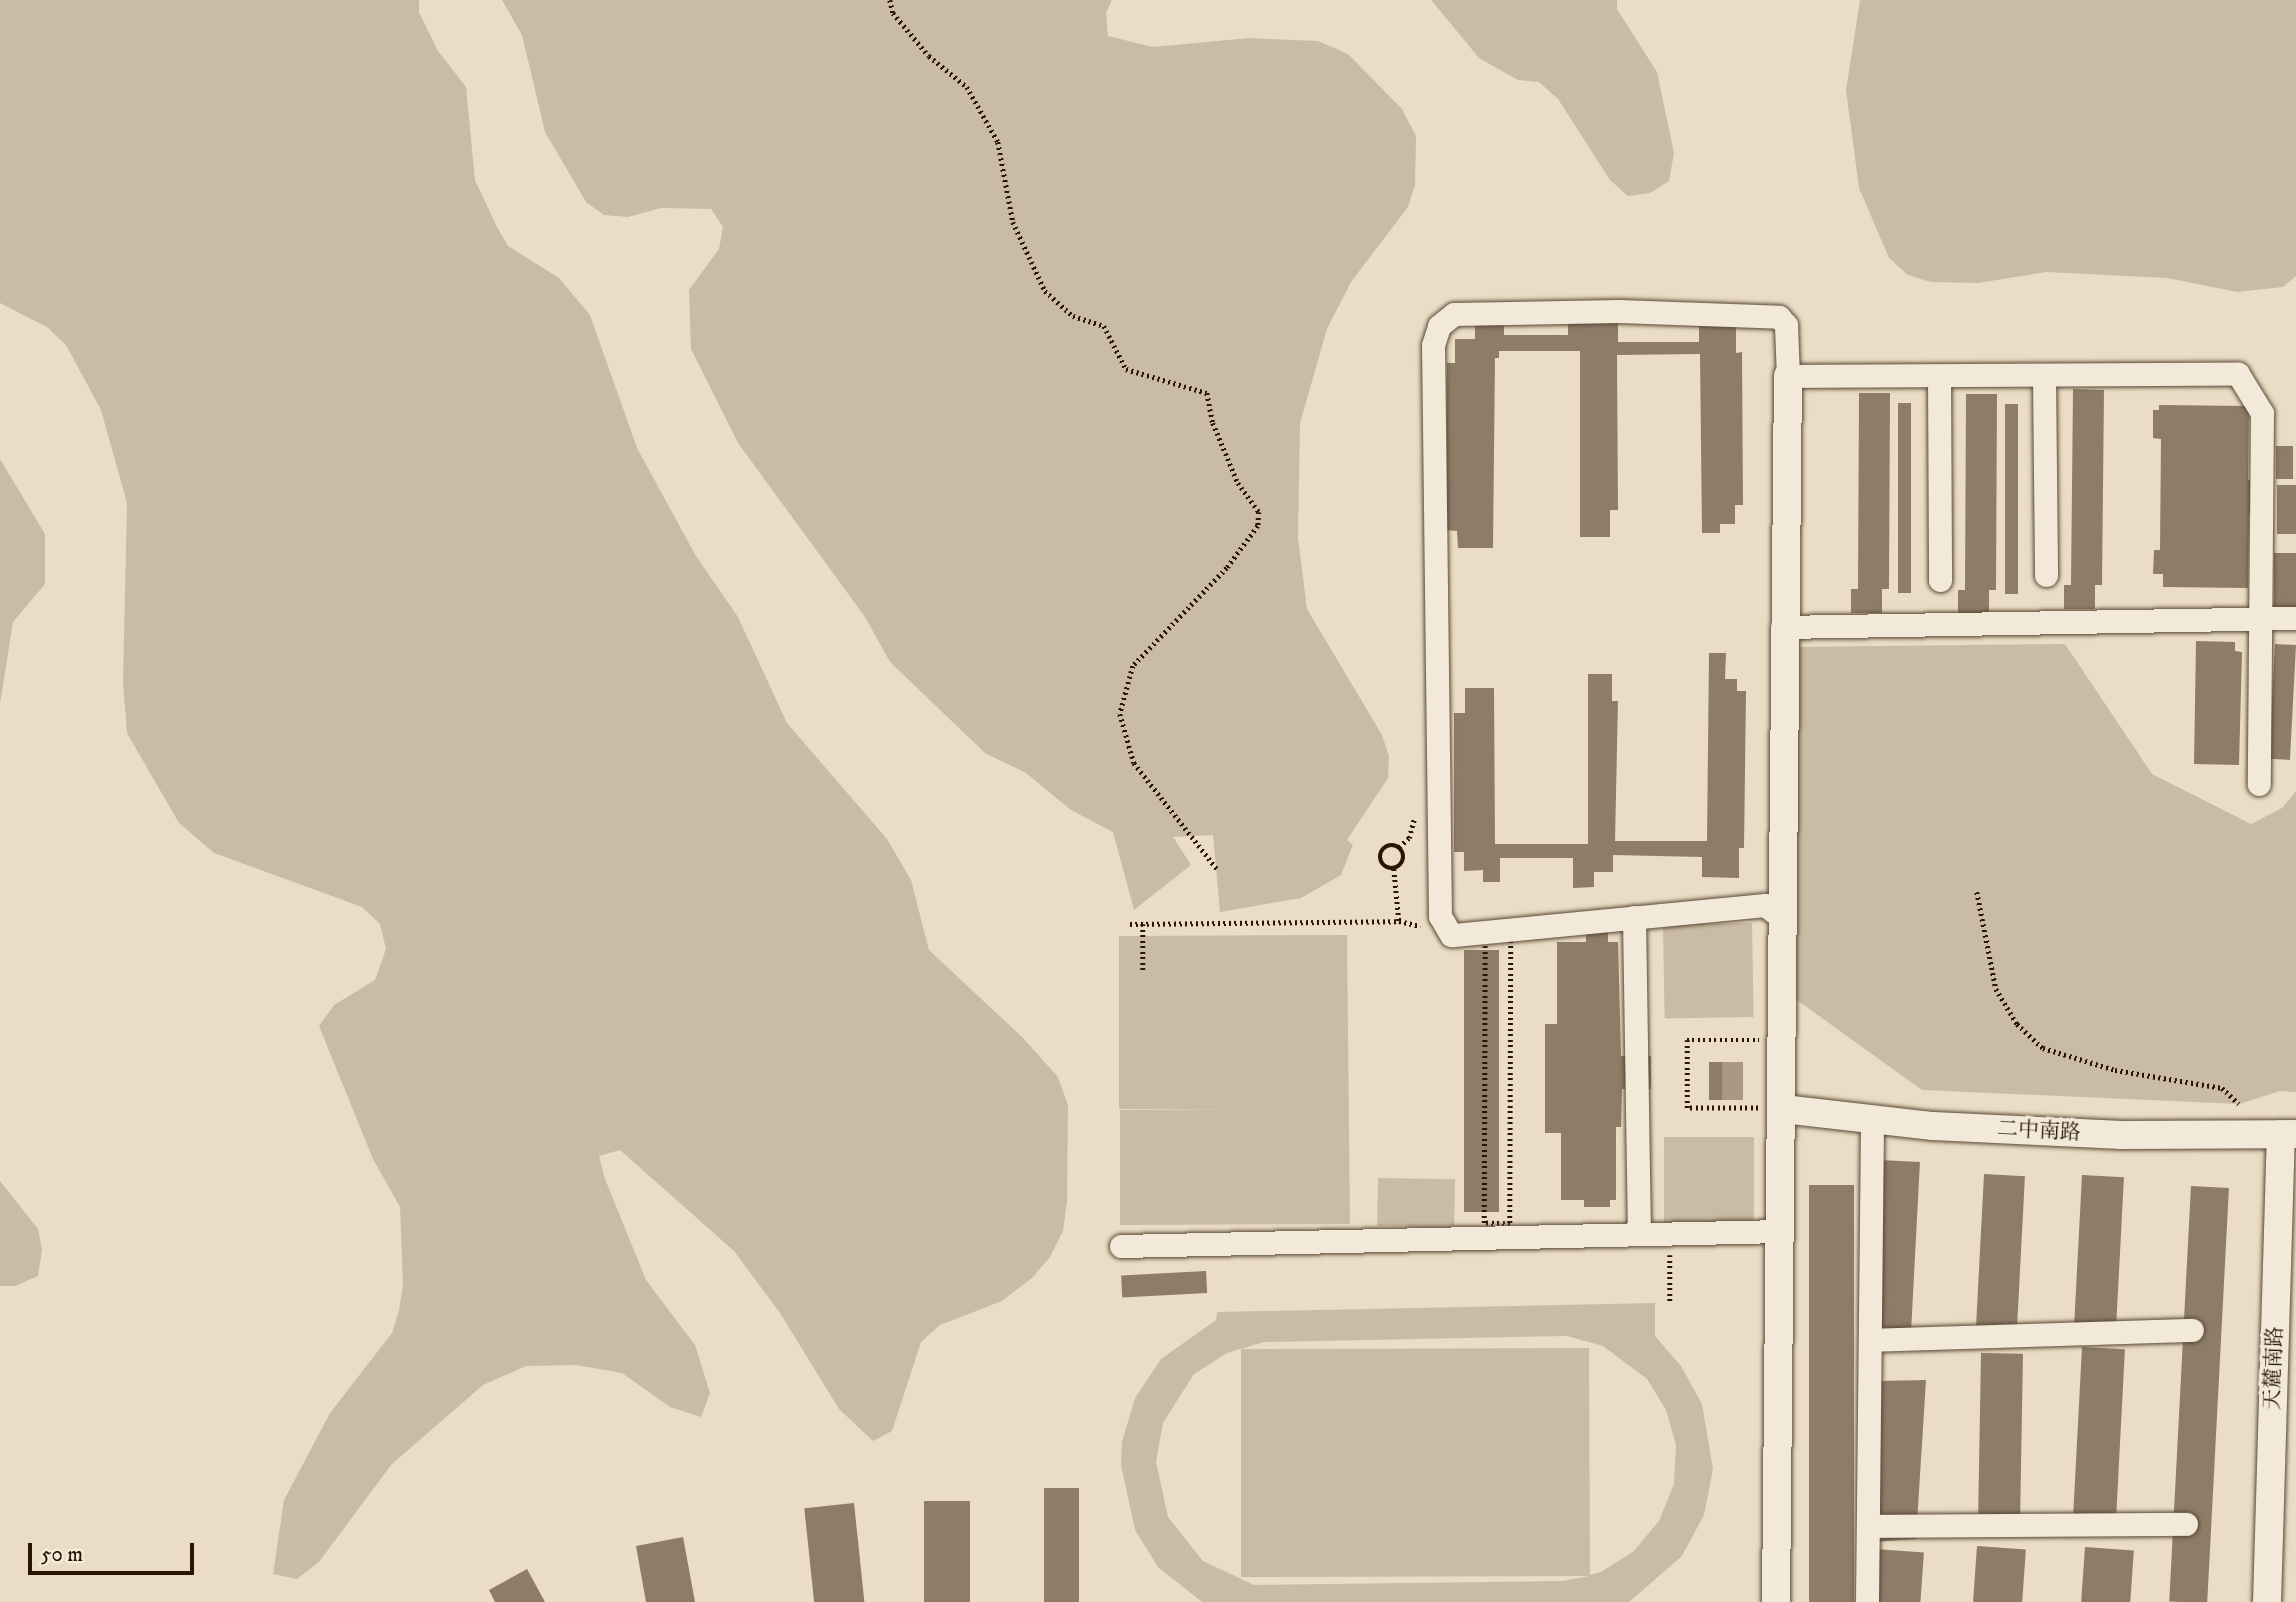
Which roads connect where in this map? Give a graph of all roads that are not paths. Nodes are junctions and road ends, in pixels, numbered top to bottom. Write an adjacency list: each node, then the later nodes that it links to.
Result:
1 (1788, 376): 2 (street); 8 (street); 10 (street)
2 (1939, 376): 3 (street); 5 (street)
3 (2044, 376): 4 (street); 7 (street)
4 (2046, 575)
5 (1940, 580)
6 (2296, 618): 7 (street)
7 (2260, 619): 8 (street); 9 (street)
8 (1782, 627): 11 (street)
9 (2259, 784)
10 (1634, 917): 11 (street); 16 (street)
11 (1783, 919): 12 (street)
12 (1773, 1108): 13 (street, 二中南路); 15 (street)
13 (1872, 1118): 14 (street, 二中南路); 19 (street)
14 (2288, 1134): 24 (street, 天麓南路)
15 (1780, 1231): 16 (street); 22 (street)
16 (1639, 1234): 17 (street)
17 (1122, 1246)
18 (2192, 1330): 19 (street)
19 (1870, 1340): 21 (street)
20 (2186, 1524): 21 (street)
21 (1868, 1526): 23 (street)
22 (1776, 1602)
23 (1867, 1602)
24 (2267, 1602)

